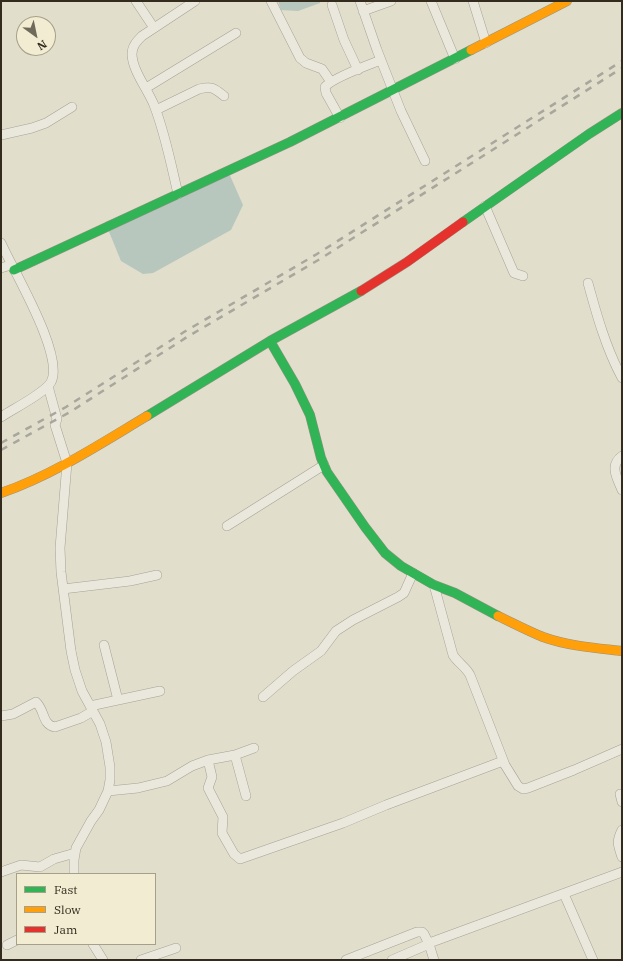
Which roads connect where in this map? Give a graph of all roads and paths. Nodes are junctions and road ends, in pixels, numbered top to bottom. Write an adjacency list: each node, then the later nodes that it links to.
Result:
1 (136, 1): 11 (street)
2 (195, 1): 11 (street)
3 (272, 1): 17 (street)
4 (360, 1): 10 (street)
5 (391, 1): 10 (street)
6 (431, 1): 14 (street)
7 (473, 1): 13 (street)
8 (567, 1): 13 (street)
9 (332, 5): 16 (street)
10 (363, 11): 15 (street)
11 (154, 28): 18 (street)
12 (236, 33): 18 (street)
13 (486, 43): 14 (street)
14 (455, 59): 19 (street)
15 (381, 60): 16 (street); 19 (street)
16 (358, 70): 17 (street)
17 (331, 82): 24 (street)
18 (146, 88): 22 (street)
19 (393, 90): 24 (street); 26 (street)
20 (224, 96): 22 (street)
21 (72, 107): 25 (street)
22 (156, 110): 27 (street)
23 (622, 113): 28 (street)
24 (340, 118): 27 (street)
25 (1, 135)
26 (425, 161)
27 (178, 194): 31 (street)
28 (485, 206): 32 (street); 34 (street)
29 (1, 243): 31 (street)
30 (1, 268): 31 (street)
31 (13, 268): 36 (street)
32 (523, 276)
33 (588, 283): 35 (street)
34 (270, 341): 39 (street); 40 (street)
35 (622, 378)
36 (48, 386): 37 (street); 39 (street)
37 (1, 417)
38 (622, 456): 41 (street)
39 (67, 463): 42 (street); 47 (street)
40 (324, 465): 43 (street); 44 (street)
41 (622, 490)
42 (1, 493)
43 (227, 526)
44 (413, 573): 46 (street); 51 (street)
45 (157, 575): 47 (street)
46 (434, 585): 49 (street); 59 (street)
47 (63, 589): 53 (street)
48 (104, 645): 52 (street)
49 (622, 651)
50 (160, 691): 52 (street)
51 (263, 697)
52 (118, 700): 53 (street)
53 (92, 709): 54 (street); 60 (street)
54 (1, 716)
55 (254, 748): 57 (street)
56 (622, 749): 59 (street)
57 (235, 755): 58 (street); 61 (street)
58 (208, 760): 59 (street); 60 (street)
59 (503, 761)
60 (108, 791): 63 (street)
61 (246, 796)
62 (622, 830): 64 (street)
63 (75, 853): 65 (street); 67 (street)
64 (622, 857)
65 (1, 872)
66 (622, 872): 68 (street)
67 (74, 873)
68 (564, 894): 70 (street); 79 (street)
69 (16, 940): 71 (street)
70 (429, 944): 76 (street); 77 (street); 78 (street)
71 (7, 945)
72 (94, 945): 74 (street)
73 (176, 948): 75 (street)
74 (103, 960)
75 (141, 960)
76 (346, 960)
77 (392, 960)
78 (434, 960)
79 (593, 960)

